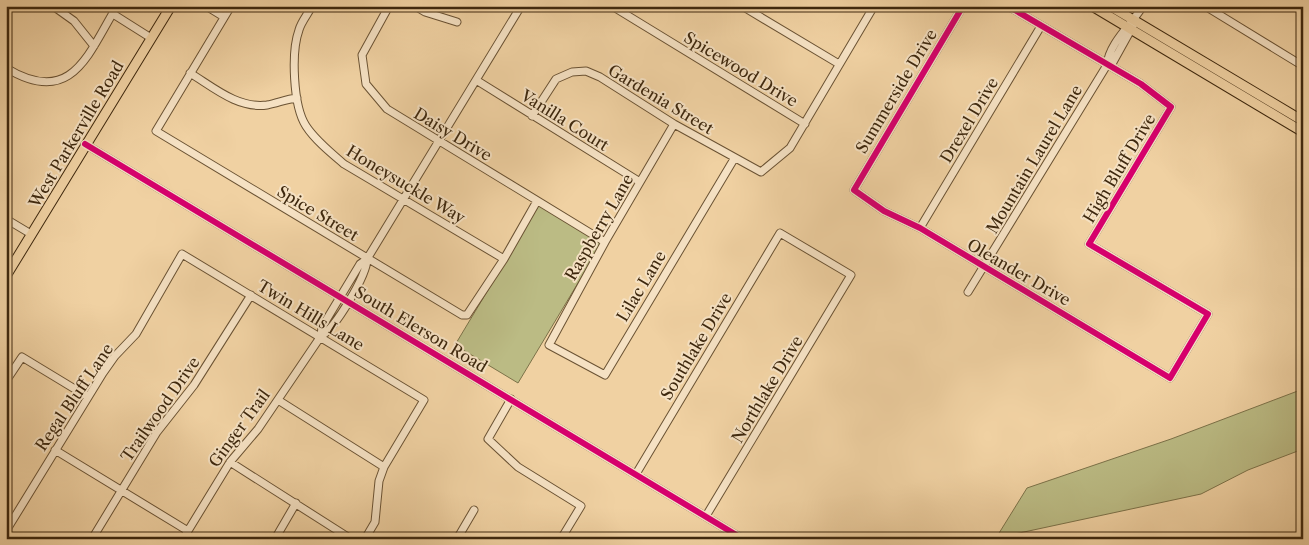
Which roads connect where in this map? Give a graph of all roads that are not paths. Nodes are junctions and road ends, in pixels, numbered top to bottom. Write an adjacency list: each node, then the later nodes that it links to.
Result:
1 (53, 6): 26 (street)
2 (117, 6): 19 (street)
3 (171, 6): 25 (main road, West Parkerville Road)
4 (206, 6): 20 (street)
5 (231, 6): 20 (street)
6 (312, 6): 33 (street, Honeysuckle Way)
7 (389, 6): 39 (street, Daisy Drive)
8 (415, 6): 22 (street)
9 (521, 6): 32 (street, Ginger Trail)
10 (612, 6): 37 (street, Spicewood Drive)
11 (742, 6): 27 (street)
12 (874, 6): 27 (street)
13 (963, 6): 43 (street, Summerside Drive)
14 (1008, 6): 23 (street)
15 (1092, 6): 24 (main road)
16 (1110, 6): 21 (main road)
17 (1143, 6): 21 (street, Mountain Laurel Lane)
18 (1205, 6): 29 (street)
19 (113, 14): 25 (street); 26 (street)
20 (224, 17): 31 (street)
21 (1134, 20): 24 (street, Mountain Laurel Lane); 35 (main road)
22 (457, 22)
23 (1041, 26): 28 (street); 47 (street, Drexel Drive)
24 (1129, 29): 28 (street, Mountain Laurel Lane); 38 (main road)
25 (151, 38): 40 (main road, West Parkerville Road)
26 (94, 46): 30 (street)
27 (839, 64): 37 (street)
28 (1107, 65): 54 (street, Mountain Laurel Lane); 62 (street, High Bluff Drive)
29 (1303, 66)
30 (6, 68)
31 (190, 73): 33 (street); 52 (street, Spice Street)
32 (476, 80): 34 (street, Vanilla Court); 39 (street, Ginger Trail)
33 (298, 98): 44 (street, Honeysuckle Way)
34 (532, 116): 36 (street, Gardenia Street); 42 (street, Vanilla Court)
35 (1303, 120)
36 (674, 124): 41 (street, Gardenia Street); 42 (street, Raspberry Lane)
37 (805, 124): 41 (street, Gardenia Street)
38 (1303, 132)
39 (440, 142): 44 (street, Ginger Trail); 45 (street, Daisy Drive)
40 (85, 144): 49 (main road, West Parkerville Road); 58 (street, South Elerson Road)
41 (734, 159): 61 (street, Lilac Lane)
42 (640, 182): 50 (street, Raspberry Lane)
43 (854, 190): 47 (street, Oleander Drive)
44 (404, 199): 52 (street, Ginger Trail); 53 (street, Honeysuckle Way)
45 (537, 201): 50 (street, Daisy Drive); 53 (street)
46 (6, 219): 49 (street)
47 (920, 228): 54 (street, Oleander Drive)
48 (780, 232): 70 (street, Southlake Drive); 74 (street, Northlake Drive)
49 (31, 234): 55 (main road, West Parkerville Road)
50 (605, 242): 61 (street, Raspberry Lane)
51 (182, 254): 57 (street, Twin Hills Lane); 64 (street, Regal Bluff Lane)
52 (367, 259): 53 (street, Spice Street); 58 (street, Ginger Trail); 59 (street, Ginger Trail)
53 (504, 259)
54 (984, 268): 56 (street, Mountain Laurel Lane); 62 (street, Oleander Drive)
55 (6, 276)
56 (968, 292)
57 (251, 295): 60 (street, Twin Hills Lane); 71 (street, Trailwood Drive)
58 (340, 297): 59 (street, South Elerson Road); 60 (street, Ginger Trail)
59 (347, 302): 60 (street, Ginger Trail); 65 (street, South Elerson Road)
60 (321, 336): 66 (street, Ginger Trail); 69 (street, Twin Hills Lane)
61 (549, 345)
62 (1170, 378)
63 (6, 380): 64 (street)
64 (88, 397): 67 (street, Regal Bluff Lane)
65 (511, 399): 70 (street, South Elerson Road); 83 (street)
66 (278, 400): 68 (street, Ginger Trail); 69 (street)
67 (55, 450): 71 (street); 75 (street, Regal Bluff Lane)
68 (230, 462): 72 (street); 76 (street, Ginger Trail)
69 (384, 467): 81 (street)
70 (636, 474): 74 (street, South Elerson Road)
71 (121, 491): 76 (street); 77 (street, Trailwood Drive)
72 (296, 503): 79 (street); 80 (street)
73 (474, 510): 82 (street)
74 (706, 516): 84 (street, South Elerson Road)
75 (6, 531)
76 (188, 531): 78 (street, Ginger Trail)
77 (92, 539)
78 (183, 539)
79 (274, 539)
80 (351, 539)
81 (365, 539)
82 (457, 539)
83 (561, 539)
84 (743, 539)

